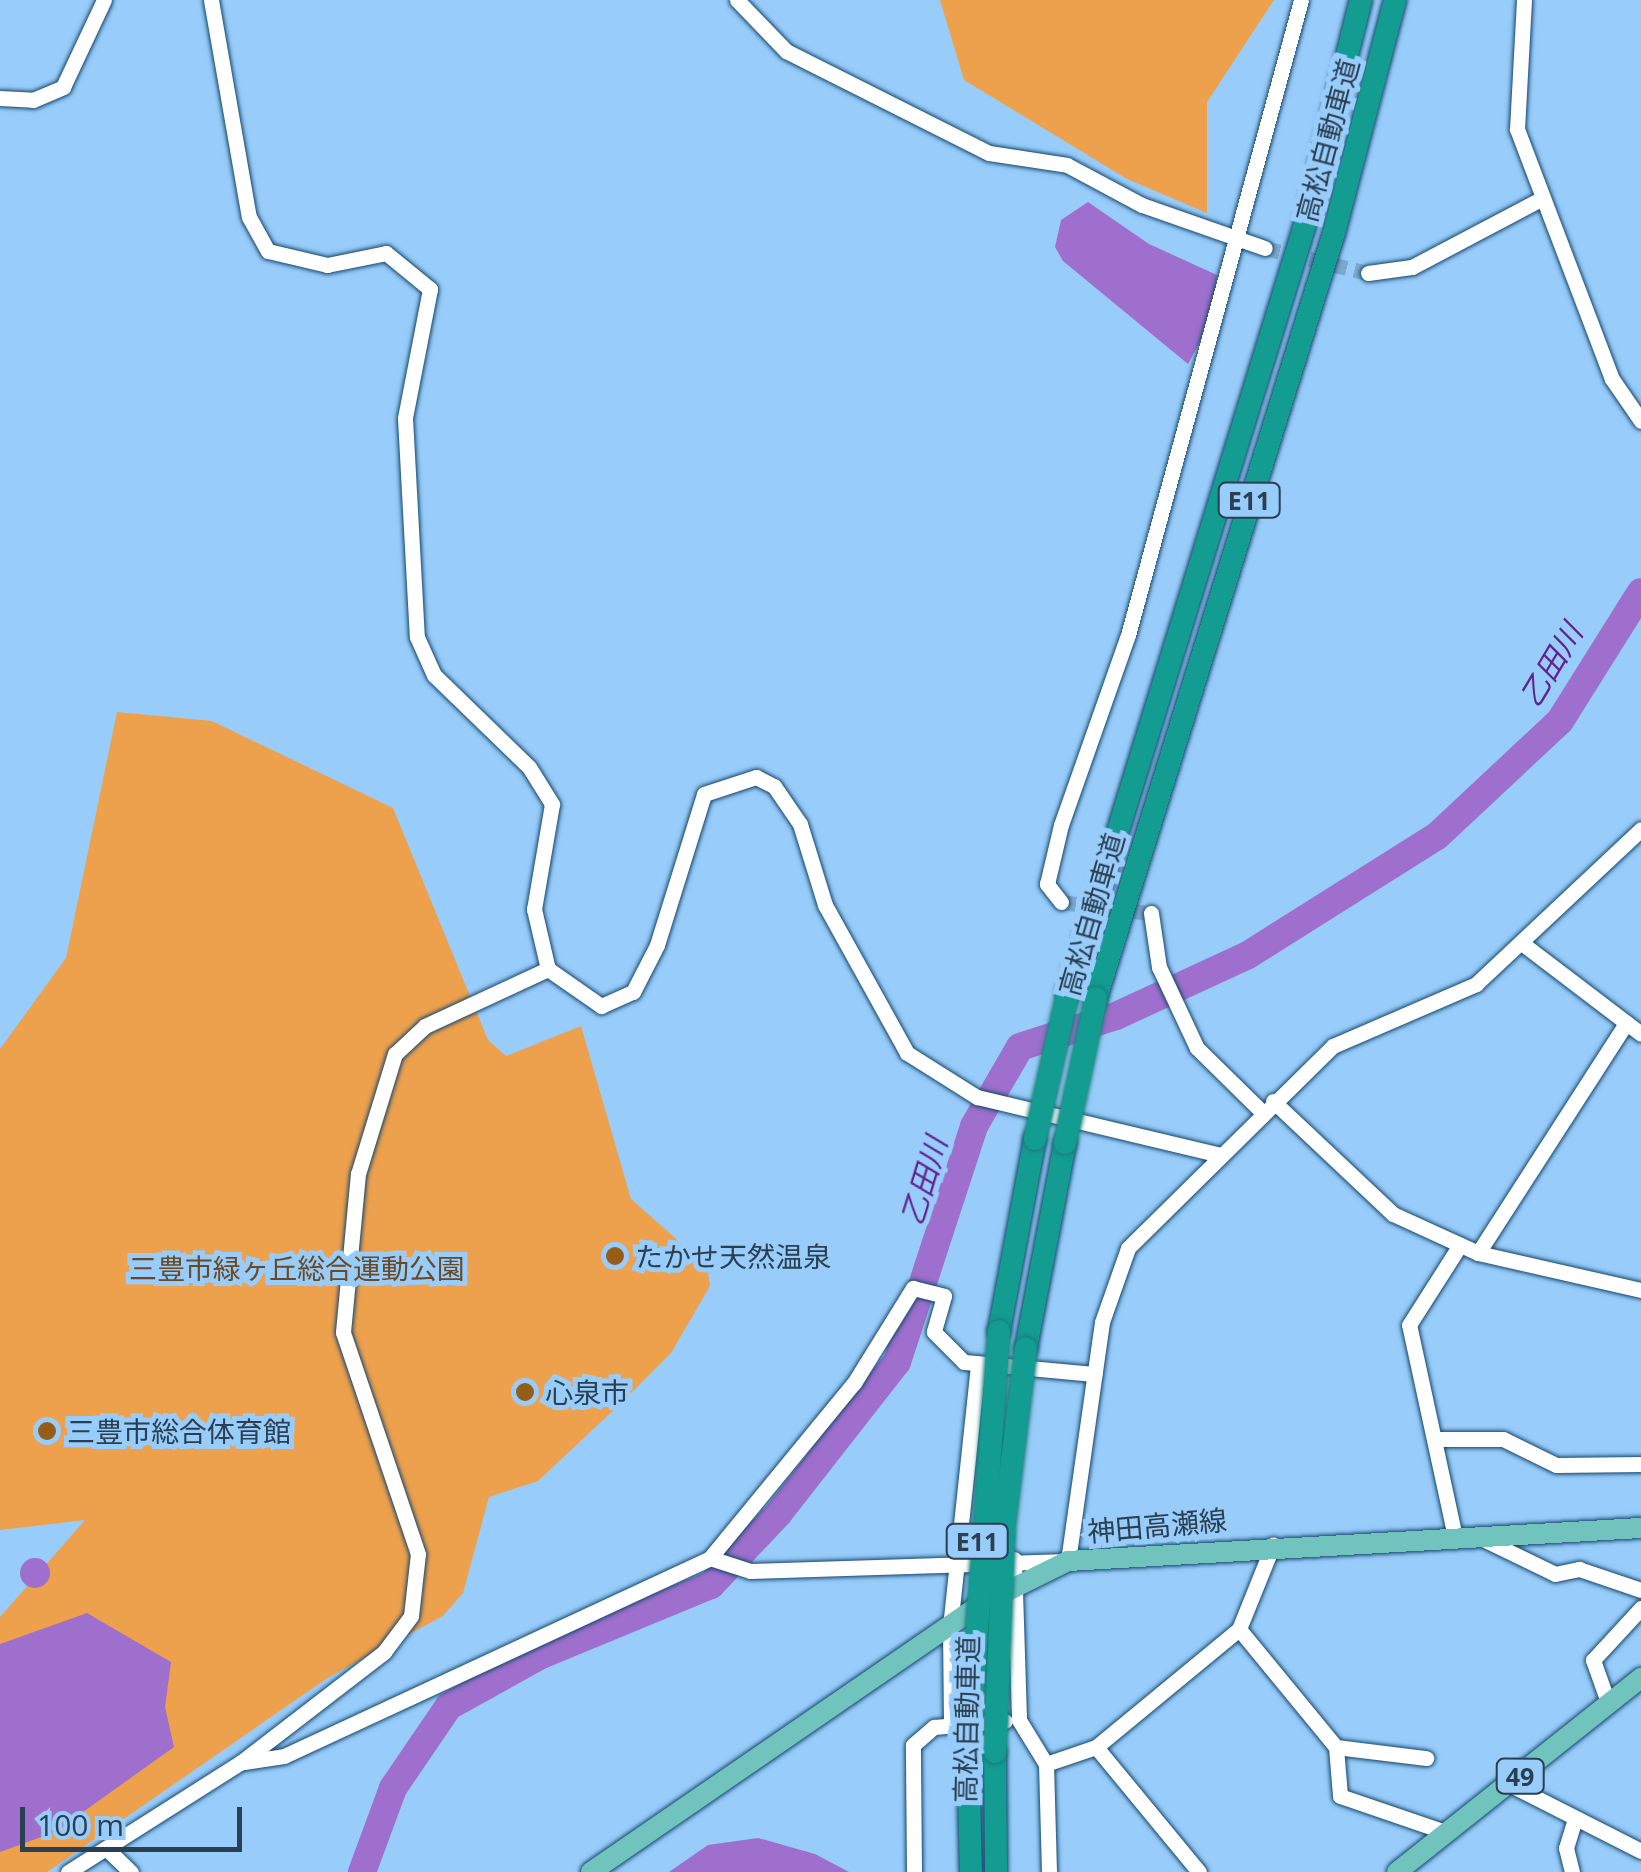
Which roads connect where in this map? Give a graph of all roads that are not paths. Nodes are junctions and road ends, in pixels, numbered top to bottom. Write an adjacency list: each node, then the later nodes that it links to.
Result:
1 (104, 0): 8 (street)
2 (211, 0): 18 (street)
3 (737, 0): 10 (street)
4 (1302, 0): 10 (street)
5 (1361, 0): 61 (highway, 高松自動車道 / E11, bridge)
6 (1394, 0): 62 (highway, 高松自動車道 / E11, bridge)
7 (1524, 0): 9 (street)
8 (0, 98)
9 (1544, 198): 12 (street); 13 (street)
10 (1237, 236): 11 (street); 15 (street)
11 (1265, 248)
12 (1368, 273)
13 (1641, 421)
14 (1641, 829): 17 (street)
15 (1061, 902)
16 (1150, 913): 21 (street)
17 (1523, 944): 19 (street); 21 (street)
18 (548, 969): 22 (street); 50 (street)
19 (1626, 1022): 20 (street); 24 (street)
20 (1641, 1034)
21 (1267, 1106): 22 (street); 23 (street)
22 (1221, 1156): 27 (street)
23 (1460, 1245): 24 (street); 28 (street)
24 (1478, 1253): 25 (street)
25 (1641, 1290)
26 (978, 1363): 27 (street); 34 (street); 36 (street)
27 (1094, 1374): 37 (street)
28 (1439, 1438): 29 (street); 32 (street)
29 (1641, 1464)
30 (1641, 1528): 31 (main road, 神田高瀬線)
31 (1477, 1536): 32 (main road, 神田高瀬線); 39 (street)
32 (1454, 1537): 33 (main road, 神田高瀬線)
33 (1274, 1545): 37 (main road, 神田高瀬線); 42 (street)
34 (710, 1558): 36 (street); 50 (street)
35 (1014, 1559): 36 (street); 37 (street); 38 (street)
36 (958, 1560): 41 (street)
37 (1068, 1561): 38 (main road, 神田高瀬線)
38 (1015, 1585): 41 (main road, 神田高瀬線); 45 (street)
39 (1641, 1590)
40 (1641, 1608): 44 (street)
41 (950, 1627): 46 (street); 59 (main road, 神田高瀬線)
42 (1240, 1629): 47 (street); 48 (street)
43 (1641, 1678): 44 (main road, 49)
44 (1609, 1705): 52 (main road, 49)
45 (1019, 1720): 46 (street); 51 (street)
46 (951, 1723): 60 (street)
47 (1096, 1747): 51 (street); 64 (street)
48 (1336, 1747): 49 (street); 54 (street)
49 (1426, 1758)
50 (240, 1762): 55 (street)
51 (1046, 1764): 63 (street)
52 (1509, 1784): 53 (street); 54 (main road, 49)
53 (1575, 1818): 56 (street); 66 (street)
54 (1448, 1834): 65 (main road, 49)
55 (110, 1852): 57 (street); 58 (street)
56 (1641, 1852)
57 (68, 1872)
58 (131, 1872)
59 (590, 1872)
60 (914, 1872)
61 (971, 1872)
62 (996, 1872)
63 (1050, 1872)
64 (1199, 1872)
65 (1397, 1872)
66 (1572, 1872)

